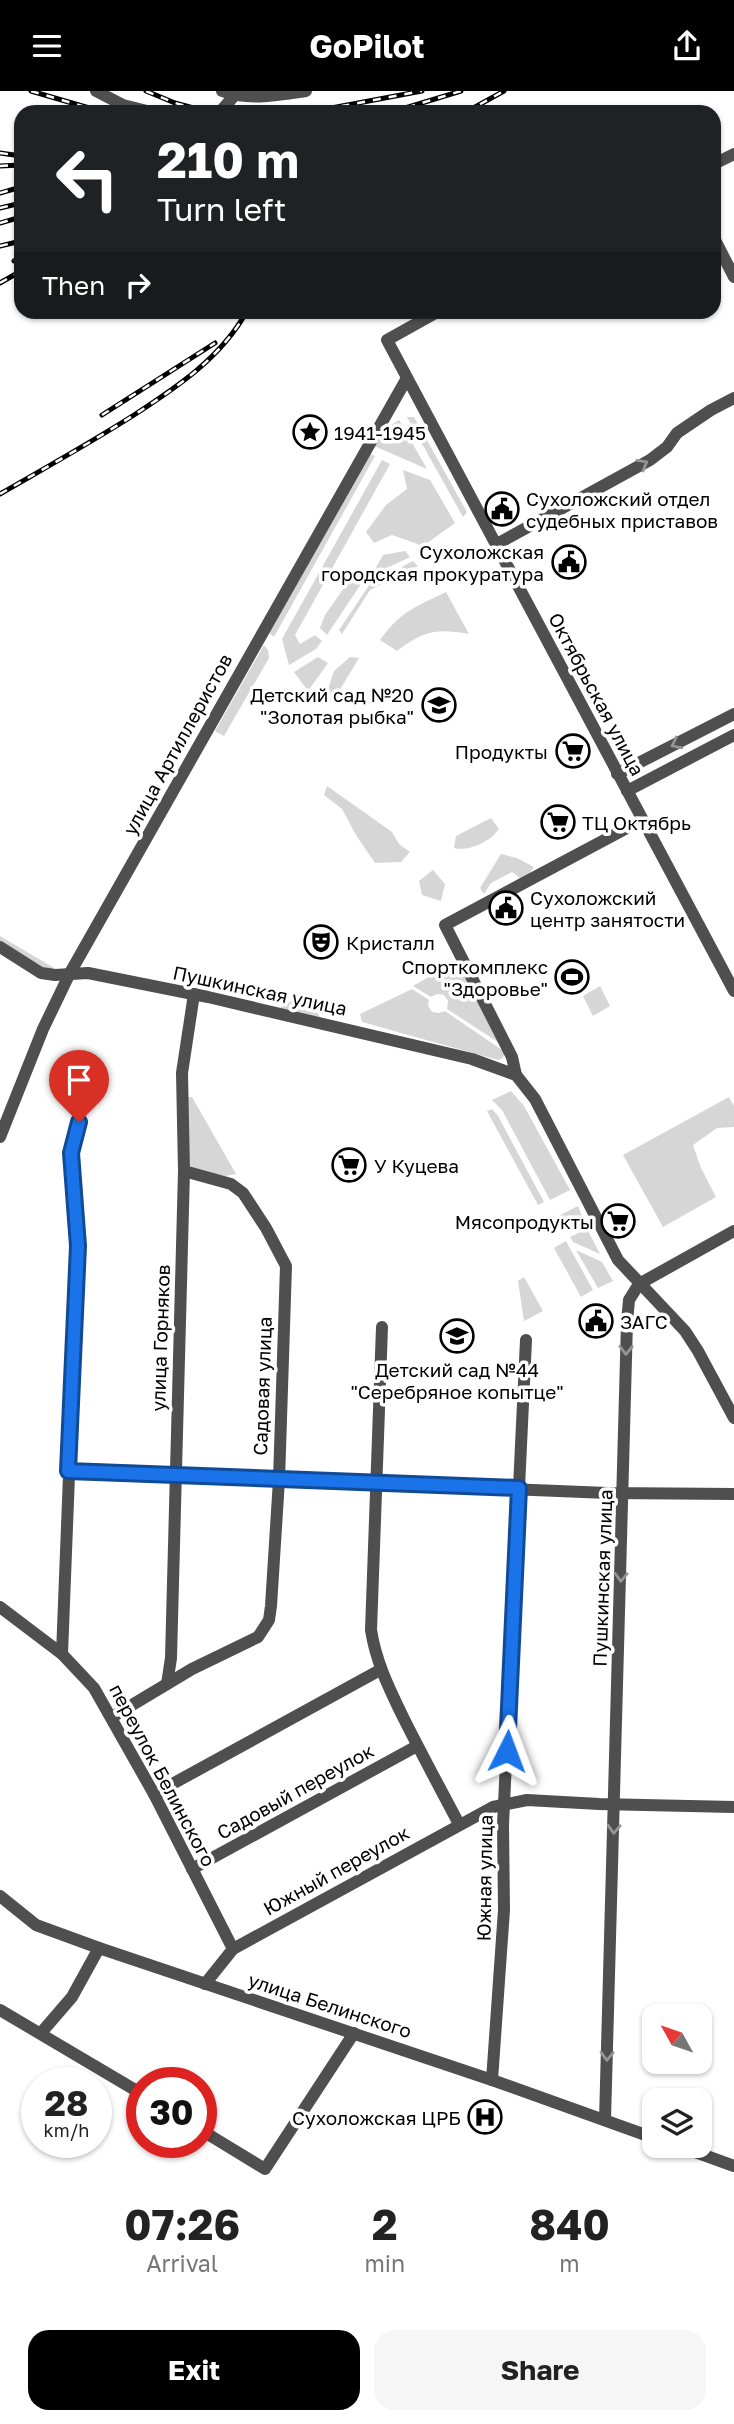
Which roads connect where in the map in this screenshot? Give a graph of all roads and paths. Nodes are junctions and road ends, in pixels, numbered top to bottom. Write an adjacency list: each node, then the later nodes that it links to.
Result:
1 (96, 91): 4 (street)
2 (306, 91): 3 (street)
3 (228, 93)
4 (123, 105)
5 (721, 252): 6 (street)
6 (734, 277)
7 (424, 319): 8 (street, Октябрьская улица)
8 (407, 378): 10 (street, Октябрьская улица); 17 (street, улица Артиллеристов)
9 (734, 398): 10 (street, one-way to 9)
10 (497, 544): 13 (street, Октябрьская улица)
11 (734, 714): 13 (street, one-way to 13)
12 (734, 735): 14 (street)
13 (617, 774): 14 (street, Октябрьская улица)
14 (627, 791): 15 (street, Октябрьская улица)
15 (642, 820): 18 (street, Октябрьская улица); 20 (street)
16 (0, 947): 17 (street, Пушкинская улица)
17 (70, 973): 19 (street, Пушкинская улица); 22 (street, улица Артиллеристов)
18 (734, 991)
19 (194, 994): 20 (street, Пушкинская улица); 23 (street, улица Горняков)
20 (516, 1075): 25 (street)
21 (79, 1122): 29 (street)
22 (0, 1137)
23 (184, 1171): 30 (street, улица Горняков); 31 (street, Садовая улица)
24 (734, 1231): 25 (street)
25 (639, 1285): 28 (street); 34 (street, Пушкинская улица, one-way to 34)
26 (382, 1327): 32 (street)
27 (526, 1340): 33 (street, Южная улица)
28 (734, 1418)
29 (68, 1471): 30 (street); 37 (street)
30 (175, 1474): 31 (street); 39 (street, улица Горняков)
31 (278, 1481): 32 (street); 39 (street, Садовая улица)
32 (377, 1484): 33 (street); 38 (street)
33 (519, 1488): 34 (street); 43 (street, Южная улица)
34 (624, 1493): 35 (street); 44 (street, Пушкинская улица, one-way to 44)
35 (734, 1494)
36 (0, 1607): 37 (street, переулок Белинского)
37 (62, 1654): 40 (street, переулок Белинского)
38 (380, 1670): 41 (street); 42 (street)
39 (167, 1684): 40 (street)
40 (112, 1717): 42 (street, переулок Белинского)
41 (417, 1746): 46 (street); 47 (street, Садовый переулок)
42 (154, 1794): 47 (street, переулок Белинского)
43 (505, 1803): 44 (street); 46 (street, Южный переулок); 55 (street, Южная улица)
44 (615, 1805): 45 (street); 57 (street, Пушкинская улица, one-way to 57)
45 (734, 1807)
46 (458, 1824): 50 (street, Южный переулок)
47 (192, 1869): 50 (street, переулок Белинского)
48 (0, 1896): 49 (street, улица Белинского)
49 (99, 1948): 51 (street, улица Белинского); 53 (street)
50 (233, 1949): 51 (street)
51 (205, 1984): 54 (street, улица Белинского)
52 (0, 2010): 53 (street)
53 (41, 2033): 56 (street)
54 (354, 2033): 55 (street, улица Белинского); 59 (street)
55 (492, 2080): 57 (street, улица Белинского)
56 (126, 2084)
57 (605, 2120): 58 (street, улица Белинского)
58 (642, 2134)
59 (217, 2140)
60 (710, 2158): 61 (street)
61 (734, 2167)

